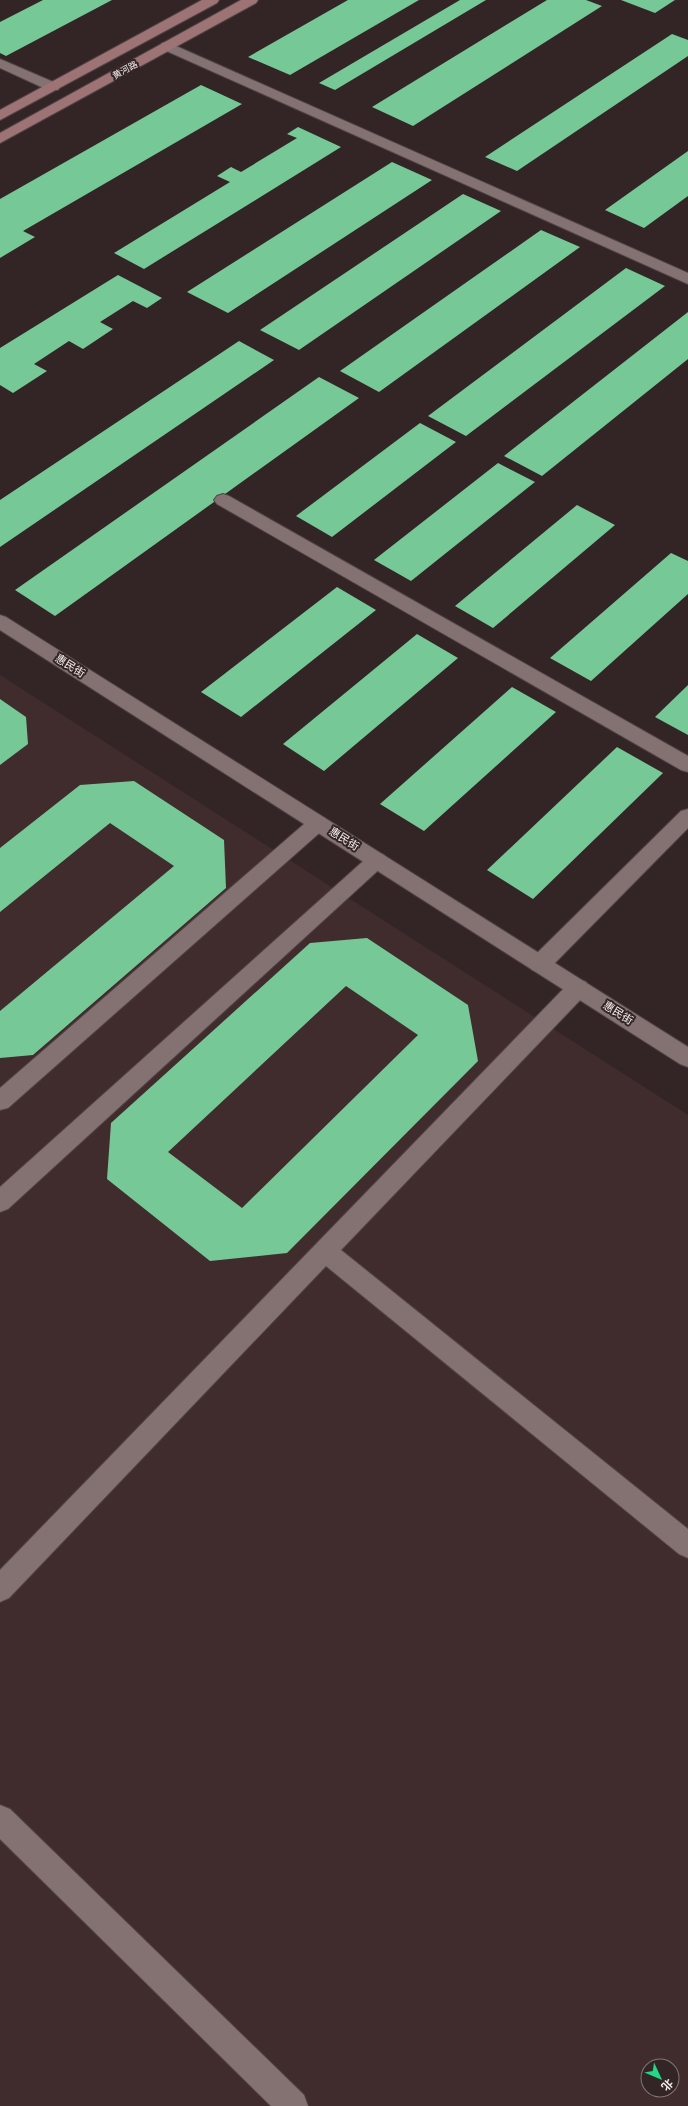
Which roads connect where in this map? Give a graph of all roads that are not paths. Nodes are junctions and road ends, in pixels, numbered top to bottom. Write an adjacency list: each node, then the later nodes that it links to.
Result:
1 (212, 0): 5 (main road, 黄河路)
2 (251, 0): 3 (main road, 黄河路)
3 (167, 46): 7 (main road, 黄河路); 8 (street)
4 (0, 63): 5 (street)
5 (53, 88): 6 (main road, 黄河路)
6 (0, 116)
7 (0, 139)
8 (688, 279)
9 (223, 500): 11 (street)
10 (0, 621): 13 (street, 惠民街)
11 (688, 765)
12 (688, 816): 15 (street)
13 (318, 823): 14 (street, 惠民街); 18 (street)
14 (377, 860): 15 (street, 惠民街); 19 (street)
15 (540, 964): 16 (street, 惠民街)
16 (578, 988): 17 (street, 惠民街); 20 (street)
17 (688, 1058)
18 (0, 1101)
19 (0, 1202)
20 (325, 1251): 21 (street); 22 (street)
21 (688, 1545)
22 (0, 1589)
23 (0, 1819): 24 (street)
24 (293, 2106)

